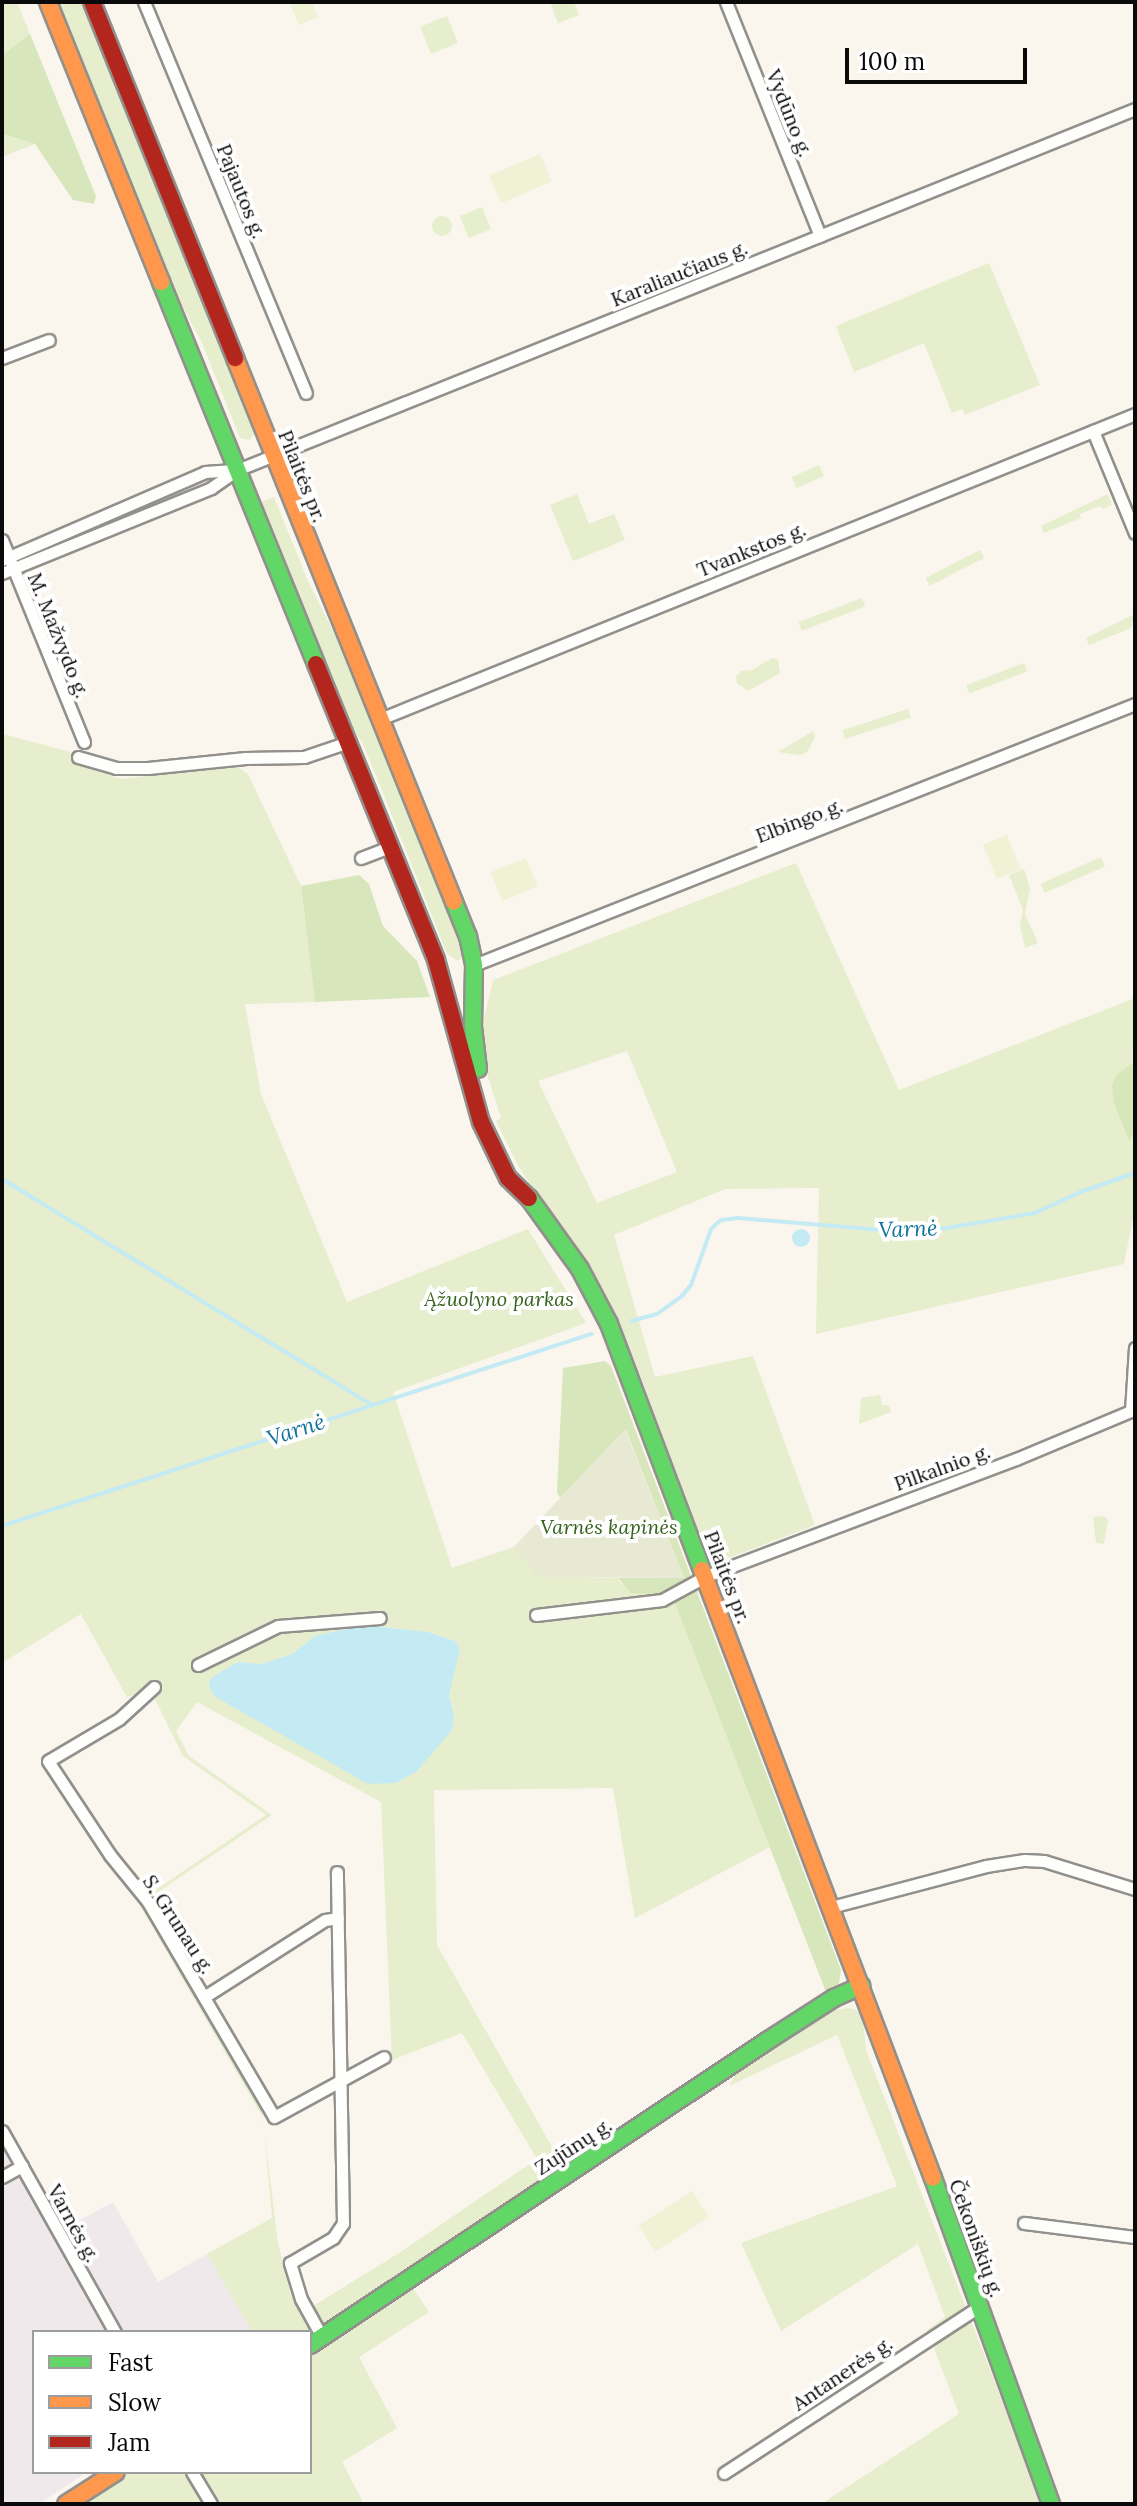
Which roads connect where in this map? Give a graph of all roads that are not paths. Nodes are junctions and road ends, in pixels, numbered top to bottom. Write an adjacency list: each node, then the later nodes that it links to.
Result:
1 (48, 2): 13 (main road, Pilaitės pr.)
2 (92, 2): 12 (main road, Pilaitės pr.)
3 (144, 2): 9 (street, Pajautos g.)
4 (726, 2): 6 (street, Vydūno g.)
5 (1135, 109): 6 (street, Karaliaučiaus g.)
6 (820, 236): 12 (street, Karaliaučiaus g.)
7 (49, 340): 8 (street)
8 (2, 358)
9 (306, 393)
10 (1135, 414): 11 (street, Tvankstos g.)
11 (1093, 431): 14 (street); 18 (street, Tvankstos g.)
12 (274, 456): 13 (street, Karaliaučiaus g.); 18 (main road, Pilaitės pr.)
13 (237, 470): 16 (street, Karaliaučiaus g.); 16 (street, Karaliaučiaus g.); 20 (main road, Pilaitės pr.)
14 (1135, 533)
15 (2, 540): 16 (street, M. Mažvydo g.)
16 (7, 565): 19 (street, M. Mažvydo g.)
17 (1135, 704): 25 (street, Elbingo g.)
18 (380, 719): 25 (main road, Pilaitės pr.)
19 (84, 742)
20 (348, 742): 21 (street); 22 (main road, Pilaitės pr.)
21 (78, 757)
22 (390, 847): 23 (street); 24 (main road, Pilaitės pr.)
23 (361, 858)
24 (429, 942): 25 (main road, Pilaitės pr.); 26 (main road, Pilaitės pr.)
25 (474, 965): 26 (main road, Pilaitės pr.)
26 (529, 1198): 28 (main road, Pilaitės pr.)
27 (1135, 1348): 28 (street, Pilkalnio g.)
28 (706, 1576): 29 (street); 35 (main road, Pilaitės pr.)
29 (536, 1615)
30 (380, 1618): 31 (street)
31 (198, 1665)
32 (154, 1687): 38 (street, S. Grunau g.)
33 (337, 1872): 36 (street)
34 (1135, 1889): 35 (street)
35 (831, 1907): 37 (main road, Pilaitės pr.)
36 (338, 1918): 38 (street); 40 (street)
37 (861, 1986): 46 (main road, Čekoniškių g.); 48 (main road, Zujūnų g.)
38 (204, 1997): 40 (street, S. Grunau g.)
39 (384, 2057): 40 (street, S. Grunau g.)
40 (342, 2080): 48 (street)
41 (2, 2131): 42 (street, Varnės g.)
42 (22, 2166): 43 (street); 47 (street, Varnės g.)
43 (2, 2177)
44 (1024, 2223): 45 (street)
45 (1135, 2237)
46 (980, 2306): 49 (street, Antanerės g.); 54 (main road, Čekoniškių g.)
47 (114, 2330)
48 (316, 2341)
49 (724, 2473)
50 (113, 2474): 52 (main road)
51 (193, 2474): 53 (street)
52 (66, 2504)
53 (211, 2504)
54 (1051, 2504)

